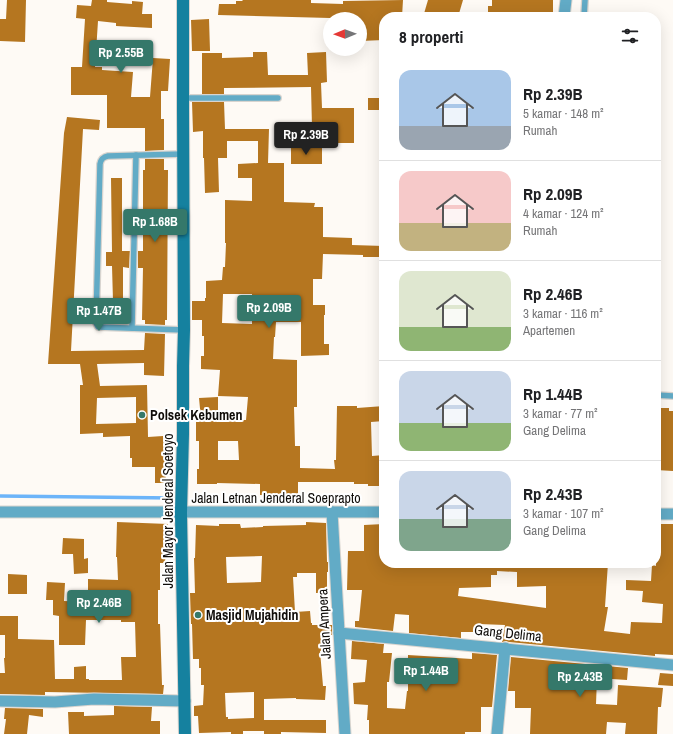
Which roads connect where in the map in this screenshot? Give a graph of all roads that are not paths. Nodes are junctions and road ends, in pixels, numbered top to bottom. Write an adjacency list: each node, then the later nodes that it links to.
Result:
1 (183, 0): 6 (main road, Jalan Mayor Jenderal Soetoyo)
2 (566, 0): 4 (street)
3 (586, 0): 5 (lane)
4 (565, 12)
5 (585, 12)
6 (183, 98): 7 (lane); 8 (main road, Jalan Mayor Jenderal Soetoyo)
7 (278, 98)
8 (183, 154): 9 (lane); 11 (main road, Jalan Mayor Jenderal Soetoyo)
9 (136, 156): 10 (lane); 10 (lane)
10 (132, 328): 11 (lane)
11 (184, 330): 17 (main road, Jalan Mayor Jenderal Soetoyo)
12 (661, 395): 13 (lane)
13 (673, 396)
14 (0, 512): 17 (street, Jalan Letnan Jenderal Soeprapto)
15 (332, 512): 16 (street, Jalan Letnan Jenderal Soeprapto); 17 (street, Jalan Letnan Jenderal Soeprapto); 20 (street, Jalan Ampera)
16 (379, 512)
17 (181, 513): 24 (main road, Jalan Mayor Jenderal Soetoyo)
18 (661, 514): 19 (street)
19 (673, 514)
20 (339, 633): 21 (street, Gang Delima); 26 (street, Jalan Ampera)
21 (505, 648): 22 (street, Gang Delima); 27 (street)
22 (673, 665)
23 (0, 701): 24 (street)
24 (184, 701): 25 (main road, Jalan Mayor Jenderal Soetoyo)
25 (185, 734)
26 (345, 734)
27 (498, 734)

